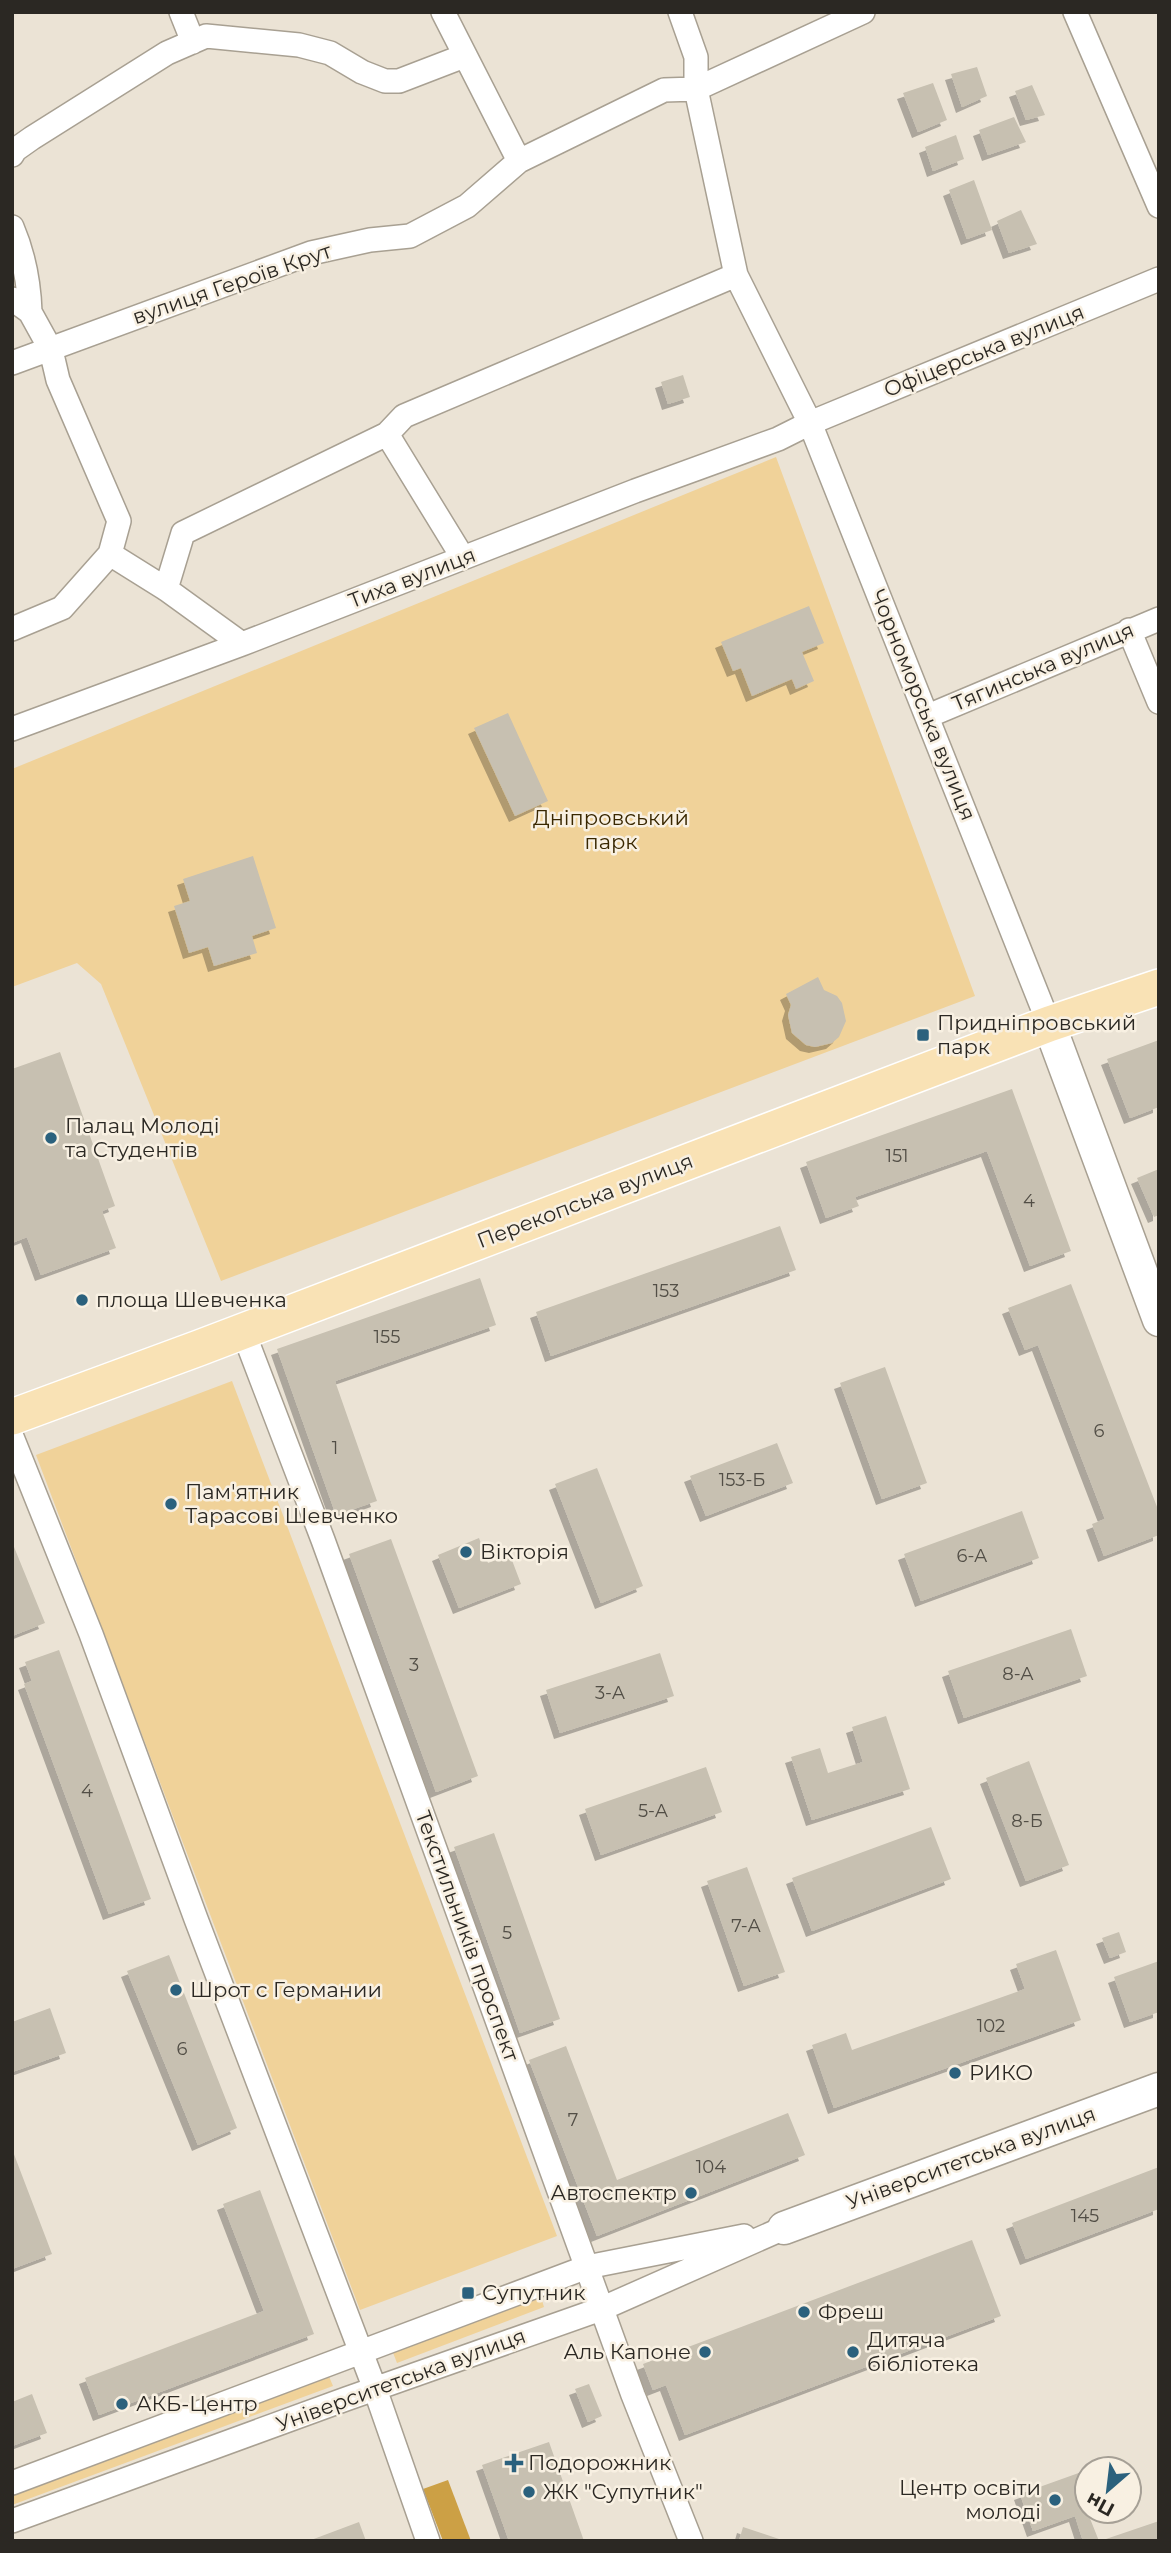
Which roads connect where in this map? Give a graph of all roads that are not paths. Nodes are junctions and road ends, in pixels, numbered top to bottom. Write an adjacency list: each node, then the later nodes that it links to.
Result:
1 (181, 12): 6 (street)
2 (443, 12): 7 (street)
3 (680, 12): 8 (street, Чорноморська вулиця)
4 (863, 12): 8 (street, вулиця Героїв Крут)
5 (1075, 12): 11 (street)
6 (193, 42): 7 (street); 9 (street)
7 (464, 56): 10 (street)
8 (696, 89): 10 (street, вулиця Героїв Крут); 13 (street, Чорноморська вулиця)
9 (12, 155)
10 (519, 161): 16 (street, вулиця Героїв Крут)
11 (1159, 206)
12 (12, 227): 15 (street)
13 (736, 275): 18 (street, Чорноморська вулиця); 19 (street)
14 (1159, 279): 18 (street, Офіцерська вулиця)
15 (21, 306): 16 (street)
16 (51, 350): 17 (street, вулиця Героїв Крут); 20 (street)
17 (12, 363)
18 (810, 424): 21 (street, Тиха вулиця); 28 (street, Чорноморська вулиця)
19 (387, 433): 21 (street); 22 (street)
20 (110, 554): 22 (street); 24 (street)
21 (463, 558): 26 (street, Тиха вулиця)
22 (166, 589): 26 (street)
23 (1159, 619): 25 (street, Тягинська вулиця)
24 (12, 629)
25 (1129, 630): 27 (street); 28 (street, Тягинська вулиця)
26 (242, 644): 29 (street, Тиха вулиця)
27 (1159, 702)
28 (928, 716): 31 (street, Чорноморська вулиця)
29 (12, 729)
30 (1159, 987): 31 (main road, Перекопська вулиця)
31 (1049, 1024): 32 (street, Чорноморська вулиця); 33 (main road, Перекопська вулиця)
32 (1159, 1320)
33 (243, 1331): 34 (main road, Перекопська вулиця); 38 (street, Текстильників проспект)
34 (12, 1417)
35 (12, 1437): 40 (street)
36 (1159, 2089): 37 (street, Університетська вулиця)
37 (784, 2228): 38 (street, Університетська вулиця); 39 (street, Університетська вулиця)
38 (587, 2267): 39 (street, Текстильників проспект); 40 (street, Університетська вулиця)
39 (601, 2309): 41 (street, Університетська вулиця); 45 (street, Текстильників проспект)
40 (361, 2351): 41 (street); 42 (street, Університетська вулиця)
41 (375, 2389): 43 (street, Університетська вулиця); 44 (street)
42 (12, 2483)
43 (12, 2521)
44 (428, 2541)
45 (691, 2541)

